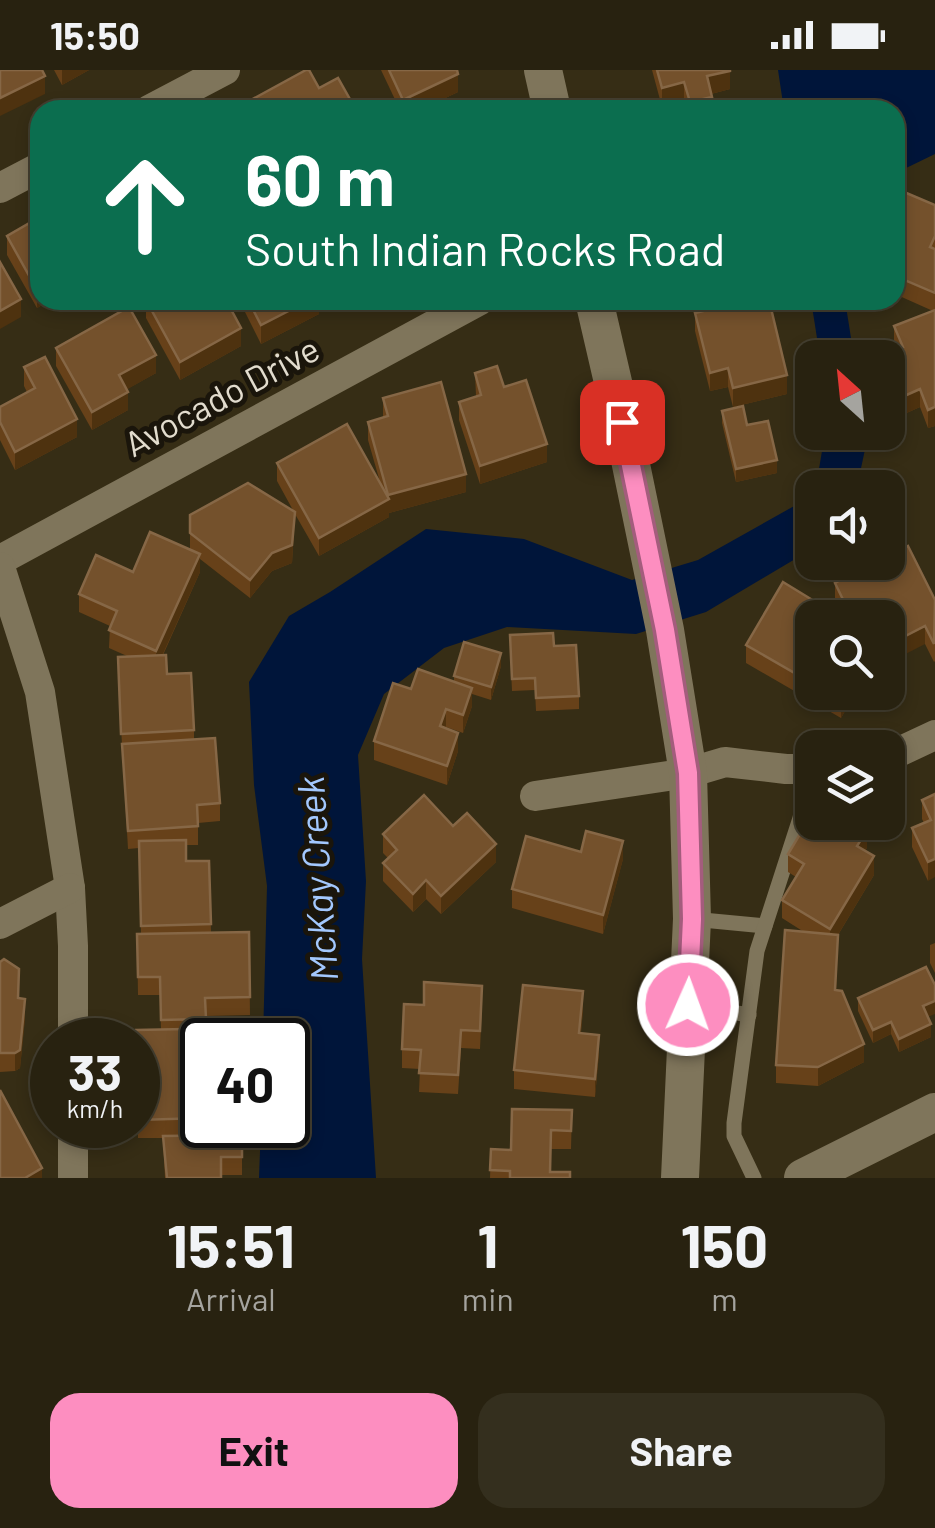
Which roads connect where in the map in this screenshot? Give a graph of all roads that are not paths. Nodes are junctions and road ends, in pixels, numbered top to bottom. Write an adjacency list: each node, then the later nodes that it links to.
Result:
1 (224, 70): 3 (street)
2 (543, 70): 4 (street)
3 (168, 100)
4 (550, 100)
5 (30, 172): 6 (street)
6 (0, 188)
7 (462, 310): 9 (street, Avocado Drive)
8 (596, 310): 13 (street)
9 (0, 564): 16 (street)
10 (935, 736): 11 (street)
11 (905, 749)
12 (795, 768): 13 (street)
13 (688, 773): 14 (street); 17 (street)
14 (535, 796)
15 (795, 833): 19 (lane)
16 (70, 888): 18 (street); 22 (street)
17 (692, 919): 19 (lane); 20 (street)
18 (0, 924)
19 (764, 926): 21 (lane)
20 (688, 1005): 21 (lane); 26 (street)
21 (748, 1015): 27 (lane)
22 (73, 1018)
23 (935, 1112): 28 (street)
24 (73, 1148): 25 (street)
25 (73, 1178)
26 (680, 1178)
27 (754, 1178)
28 (803, 1178)

